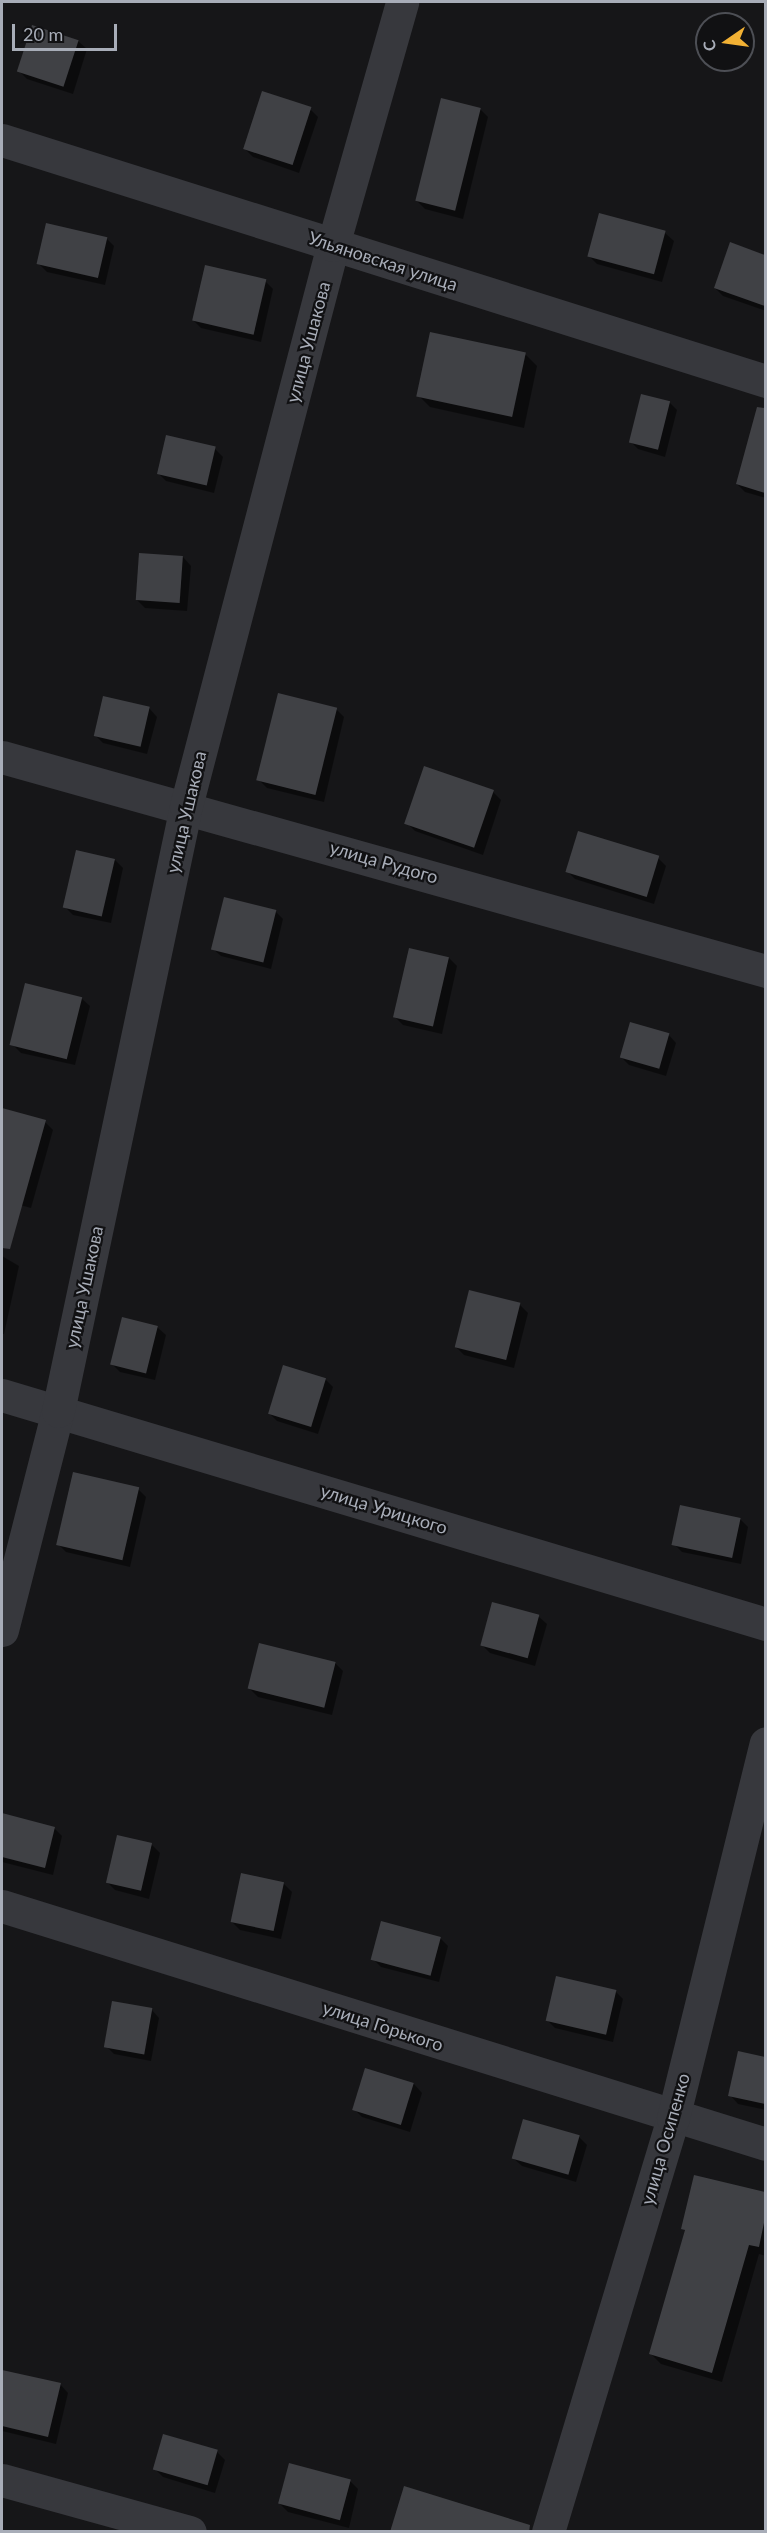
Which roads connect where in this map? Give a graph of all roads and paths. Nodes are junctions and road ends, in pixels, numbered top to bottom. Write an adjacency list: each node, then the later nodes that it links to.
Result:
1 (402, 2): 3 (street, улица Ушакова)
2 (2, 140): 3 (street, Ульяновская улица)
3 (333, 245): 4 (street, Ульяновская улица); 6 (street, улица Ушакова)
4 (765, 381)
5 (2, 757): 6 (street, улица Рудого)
6 (186, 806): 7 (street, улица Рудого); 9 (street, улица Ушакова)
7 (765, 971)
8 (2, 1395): 9 (street, улица Урицкого)
9 (58, 1411): 10 (street, улица Урицкого); 11 (street, улица Ушакова)
10 (765, 1624)
11 (2, 1630)
12 (765, 1743): 14 (street, улица Осипенко)
13 (2, 1906): 14 (street, улица Горького)
14 (674, 2118): 15 (street, улица Горького); 18 (street, улица Осипенко)
15 (765, 2144)
16 (2, 2480): 17 (street)
17 (190, 2532)
18 (548, 2532)

